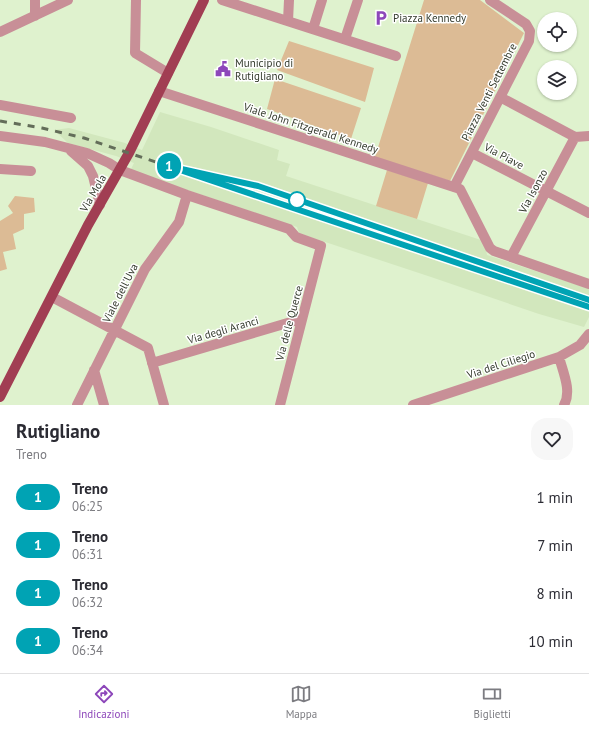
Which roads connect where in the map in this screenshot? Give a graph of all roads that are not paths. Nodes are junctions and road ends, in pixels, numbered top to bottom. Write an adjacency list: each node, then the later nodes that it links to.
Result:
1 (34, 0): 10 (street)
2 (68, 0): 10 (street)
3 (136, 0): 16 (street)
4 (204, 0): 16 (main road, Via Mola)
5 (222, 0): 11 (street)
6 (288, 0): 11 (street)
7 (322, 0): 12 (street)
8 (358, 0): 14 (street)
9 (490, 0): 18 (street, Piazza Venti Settembre)
10 (35, 16): 13 (street)
11 (288, 21): 12 (street)
12 (313, 29): 14 (street)
13 (0, 32)
14 (345, 39): 15 (street)
15 (396, 56)
16 (168, 73): 17 (main road, Via Mola)
17 (159, 91): 27 (main road, Via Mola); 29 (street, Viale John Fitzgerald Kennedy)
18 (500, 97): 23 (street); 25 (street, Piazza Venti Settembre)
19 (0, 105): 20 (street)
20 (71, 118)
21 (0, 136): 24 (street)
22 (589, 136): 23 (street)
23 (575, 137): 30 (street, Via Isonzo)
24 (68, 148): 27 (street); 32 (street)
25 (472, 153): 29 (street, Piazza Venti Settembre); 30 (street, Via Piave)
26 (0, 169): 28 (street)
27 (120, 170): 31 (street); 32 (main road, Via Mola)
28 (32, 172)
29 (454, 187): 34 (street)
30 (546, 192): 33 (street, Via Piave); 34 (street, Via Isonzo)
31 (187, 195): 37 (street, Via delle Querce); 38 (street, Viale dell'Uva)
32 (100, 205): 36 (main road, Via Mola)
33 (589, 213)
34 (511, 257): 35 (street)
35 (589, 284)
36 (52, 297): 38 (street); 43 (main road, Via Mola)
37 (301, 319): 41 (street, Via degli Aranci); 47 (street, Via delle Querce)
38 (114, 330): 41 (street); 42 (street, Viale dell'Uva)
39 (589, 334): 40 (street, Via del Ciliegio)
40 (559, 357): 48 (street, Via del Ciliegio); 49 (street)
41 (152, 363): 46 (street)
42 (94, 370): 44 (street, Viale dell'Uva); 45 (street)
43 (0, 397)
44 (77, 405)
45 (104, 405)
46 (164, 405)
47 (280, 405)
48 (413, 405)
49 (564, 405)

